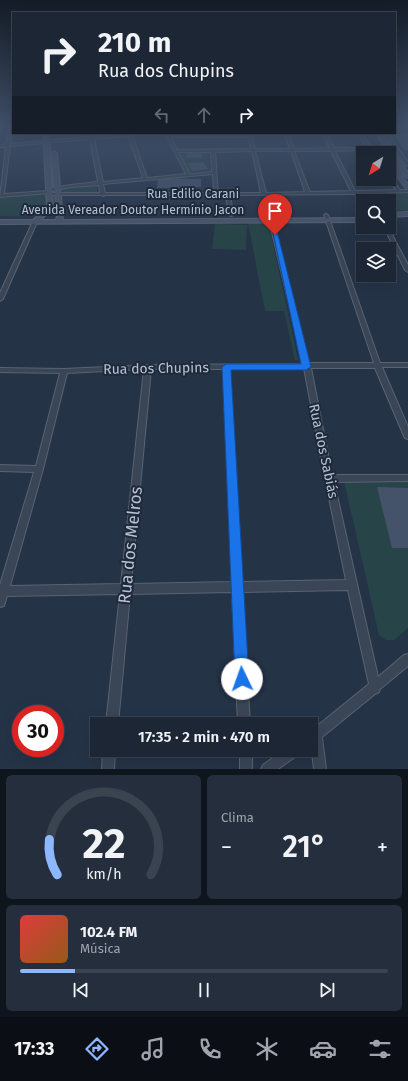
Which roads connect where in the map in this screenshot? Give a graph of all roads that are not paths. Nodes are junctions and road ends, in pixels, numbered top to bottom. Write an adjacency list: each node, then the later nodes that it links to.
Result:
1 (6, 164): 15 (street)
2 (49, 164): 24 (street)
3 (53, 164): 22 (street)
4 (98, 164): 19 (street)
5 (140, 164): 18 (street)
6 (183, 164): 14 (street)
7 (214, 164): 13 (street)
8 (256, 164): 30 (street)
9 (296, 164): 26 (street)
10 (340, 164): 25 (street)
11 (399, 164): 16 (street)
12 (396, 171): 21 (street)
13 (215, 173): 14 (street); 28 (street)
14 (188, 174): 18 (street)
15 (6, 176): 17 (street); 31 (street)
16 (408, 176)
17 (0, 177)
18 (145, 179): 19 (street)
19 (102, 183): 22 (street); 27 (street)
20 (395, 186): 23 (street)
21 (408, 189): 23 (street, Rua Edilio Carani)
22 (58, 191): 24 (street, Rua Edilio Carani); 27 (street, Rua Edilio Carani); 38 (street)
23 (399, 191): 25 (street, Rua Edilio Carani)
24 (50, 192): 31 (street, Rua Edilio Carani); 40 (street)
25 (354, 192): 26 (street, Rua Edilio Carani)
26 (308, 193): 30 (street, Rua Edilio Carani)
27 (103, 194): 28 (street, Rua Edilio Carani)
28 (216, 194): 29 (street, Rua Edilio Carani)
29 (228, 194): 30 (street, Rua Edilio Carani); 35 (street)
30 (264, 194)
31 (1, 196)
32 (408, 214): 34 (street)
33 (356, 215): 37 (street, Avenida Vereador Doutor Hermínio Jacon)
34 (396, 215)
35 (231, 216): 38 (street, Avenida Vereador Doutor Hermínio Jacon); 39 (street, Avenida Vereador Doutor Hermínio Jacon)
36 (0, 217): 40 (street, Avenida Vereador Doutor Hermínio Jacon)
37 (326, 217): 39 (street, Avenida Vereador Doutor Hermínio Jacon); 41 (street, Avenida Vereador Doutor Hermínio Jacon); 49 (street)
38 (59, 218): 39 (street, Avenida Vereador Doutor Hermínio Jacon); 40 (street, Avenida Vereador Doutor Hermínio Jacon)
39 (271, 218): 52 (street, Rua dos Sabiás)
40 (37, 219): 44 (street, Avenida Vereador Doutor Hermínio Jacon); 47 (street)
41 (356, 219)
42 (396, 220): 43 (street)
43 (408, 220)
44 (0, 222)
45 (390, 234): 46 (street)
46 (408, 270)
47 (0, 299)
48 (408, 365): 49 (street, Rua dos Chupins)
49 (378, 366): 52 (street, Rua dos Chupins); 55 (street)
50 (148, 367): 51 (street, Rua dos Chupins); 54 (street, Rua dos Chupins); 62 (street, Rua dos Melros)
51 (226, 367): 52 (street, Rua dos Chupins); 61 (street)
52 (306, 367): 59 (street, Rua dos Sabiás)
53 (0, 370): 54 (street, Rua dos Chupins)
54 (64, 371): 57 (street)
55 (408, 436)
56 (0, 468): 57 (street)
57 (39, 468): 63 (street)
58 (408, 478): 59 (street)
59 (329, 479): 60 (street, Rua dos Sabiás)
60 (352, 585): 61 (street); 66 (street, Rua dos Sabiás)
61 (237, 588): 62 (street); 68 (street)
62 (125, 589): 63 (street); 67 (street, Rua dos Melros)
63 (1, 591): 64 (street)
64 (0, 602)
65 (408, 660): 66 (street)
66 (375, 688): 69 (street)
67 (113, 717)
68 (244, 717)
69 (318, 734)
70 (109, 757): 74 (street)
71 (246, 757): 75 (street)
72 (285, 757): 76 (street)
73 (317, 757): 77 (street)
74 (108, 769)
75 (246, 769)
76 (267, 769)
77 (320, 769)

